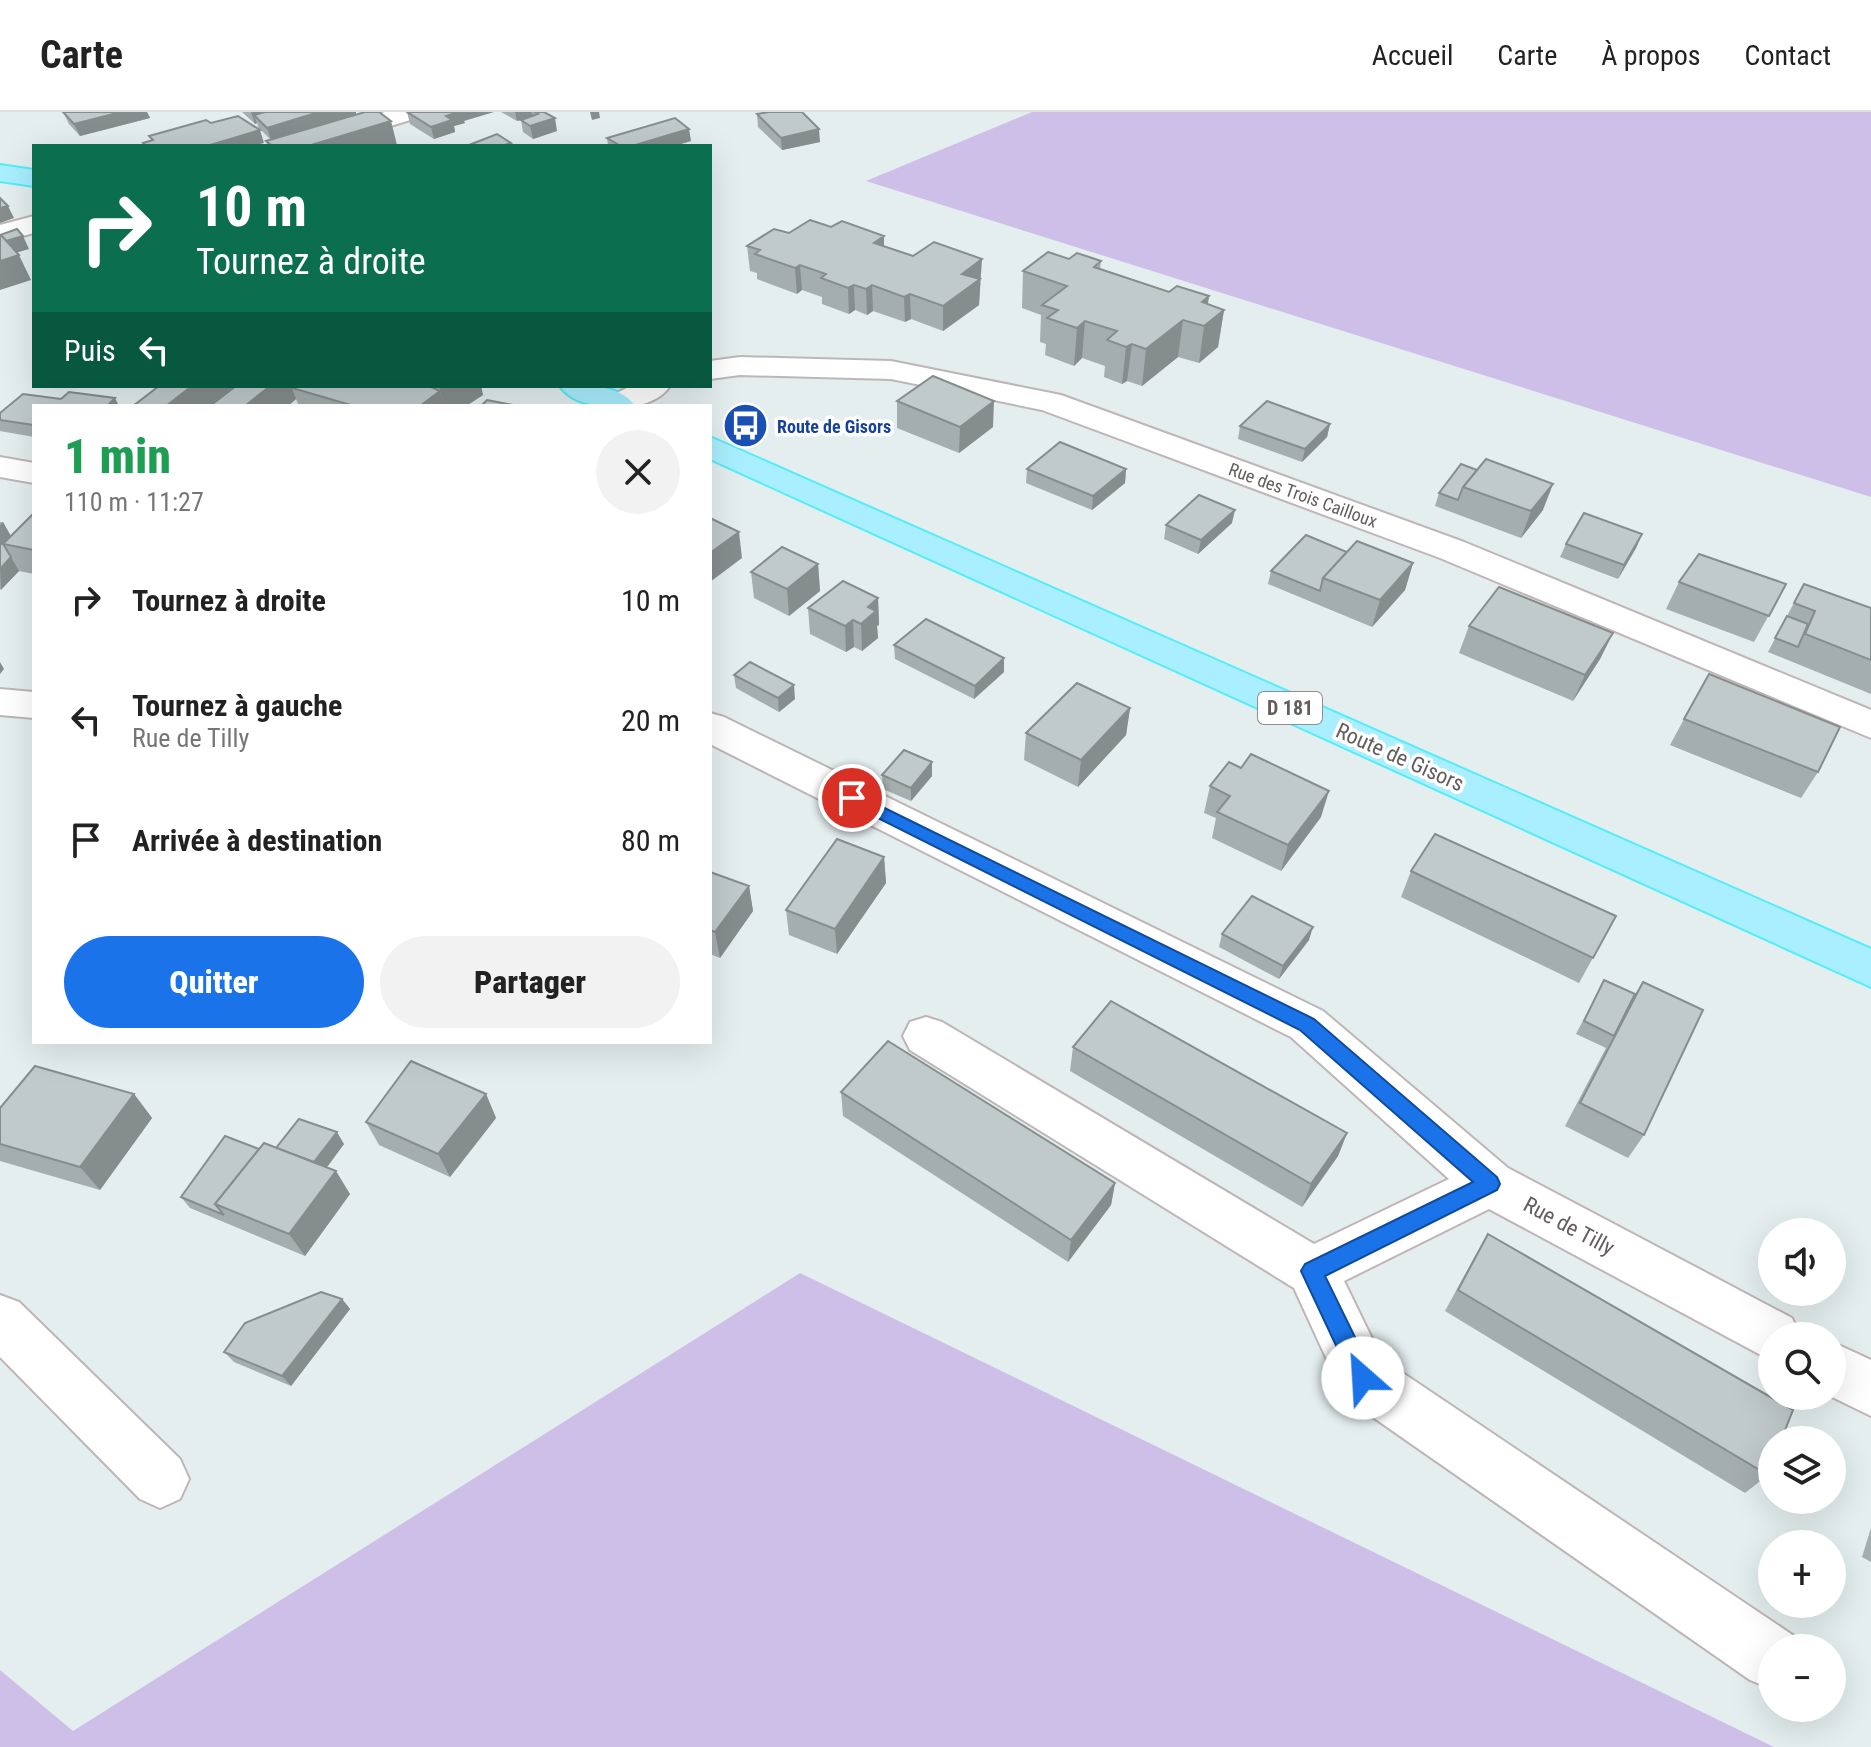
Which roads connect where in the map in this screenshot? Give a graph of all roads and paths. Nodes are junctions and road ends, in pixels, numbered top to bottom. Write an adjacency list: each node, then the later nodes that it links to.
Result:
1 (411, 112): 2 (street)
2 (306, 144)
3 (0, 173): 4 (main road)
4 (32, 178)
5 (32, 225): 6 (street)
6 (0, 234)
7 (712, 370): 17 (street, Rue des Trois Cailloux)
8 (579, 388): 10 (main road)
9 (651, 388): 11 (street)
10 (614, 404)
11 (622, 404)
12 (712, 448): 19 (main road, Route de Gisors / D 181)
13 (0, 467): 14 (street)
14 (32, 473)
15 (0, 702): 16 (street)
16 (32, 705)
17 (1871, 725)
18 (712, 728): 21 (street, Rue de Tilly)
19 (1871, 969)
20 (926, 1036): 22 (street)
21 (1490, 1184): 22 (street); 24 (street, Rue de Tilly)
22 (1312, 1271): 28 (street)
23 (0, 1320): 27 (street)
24 (1758, 1328)
25 (1846, 1376): 26 (street)
26 (1871, 1389)
27 (160, 1479)
28 (1758, 1648)

